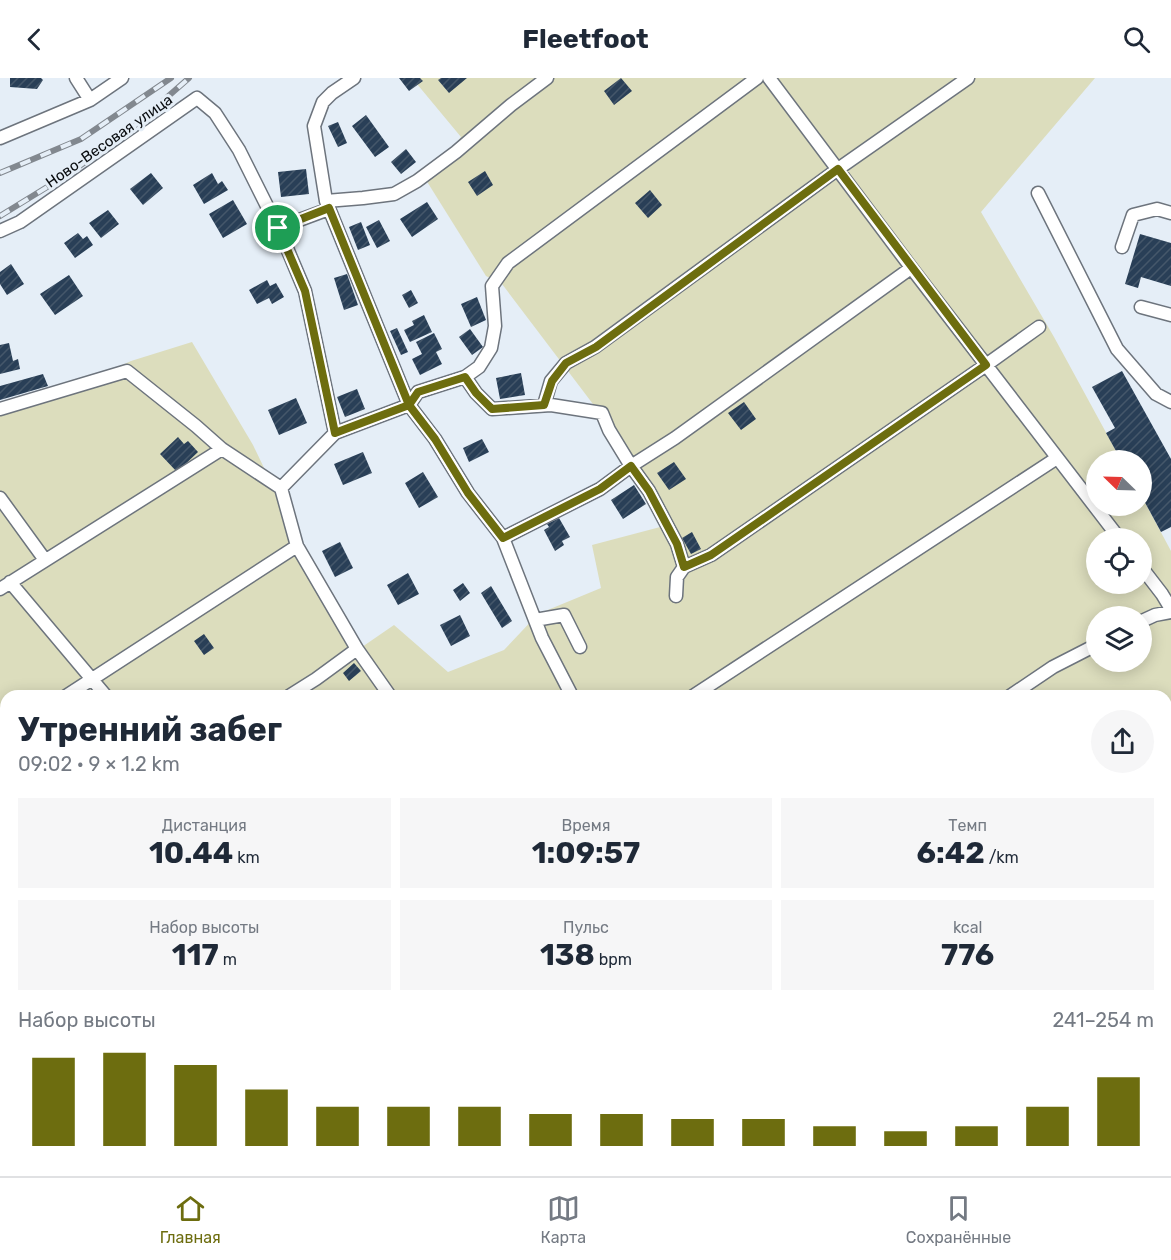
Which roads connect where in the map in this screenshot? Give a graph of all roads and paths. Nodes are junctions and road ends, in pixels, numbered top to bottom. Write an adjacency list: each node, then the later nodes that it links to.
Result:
1 (76, 78): 8 (street)
2 (122, 78): 8 (street)
3 (354, 78): 12 (street)
4 (547, 78): 12 (street)
5 (757, 78): 22 (street)
6 (769, 78): 10 (street)
7 (968, 78): 10 (street)
8 (90, 100): 9 (street)
9 (0, 138)
10 (838, 169): 17 (street); 25 (street)
11 (1038, 193): 23 (street)
12 (327, 205): 14 (street); 24 (street)
13 (1171, 213): 16 (street)
14 (278, 228): 15 (street, Ново-Весовая улица); 27 (street, Ново-Весовая улица)
15 (0, 231)
16 (1122, 247)
17 (911, 268): 21 (street); 30 (street)
18 (1142, 307): 19 (street)
19 (1171, 315)
20 (1039, 327): 21 (street)
21 (986, 365): 29 (street); 37 (street)
22 (465, 377): 24 (street); 25 (street)
23 (1171, 402)
24 (409, 405): 27 (street); 34 (street)
25 (544, 405): 30 (street)
26 (0, 409): 28 (street)
27 (335, 433): 31 (street)
28 (222, 449): 31 (street); 36 (street)
29 (1057, 458): 33 (street); 53 (street)
30 (631, 466): 34 (street); 37 (street)
31 (281, 488): 35 (street)
32 (0, 498): 36 (street)
33 (1111, 528)
34 (503, 538): 43 (street)
35 (297, 546): 45 (street); 47 (street)
36 (45, 560): 39 (street)
37 (684, 567): 40 (street)
38 (1152, 581): 41 (street)
39 (5, 585): 47 (street)
40 (676, 596)
41 (1171, 611): 42 (street)
42 (1152, 616)
43 (535, 620): 44 (street); 52 (street)
44 (580, 647)
45 (357, 649): 50 (street); 51 (street)
46 (1086, 650): 54 (street)
47 (91, 679): 48 (street); 49 (street)
48 (75, 690)
49 (101, 690)
50 (299, 690)
51 (386, 690)
52 (569, 690)
53 (702, 690)
54 (1019, 690)

